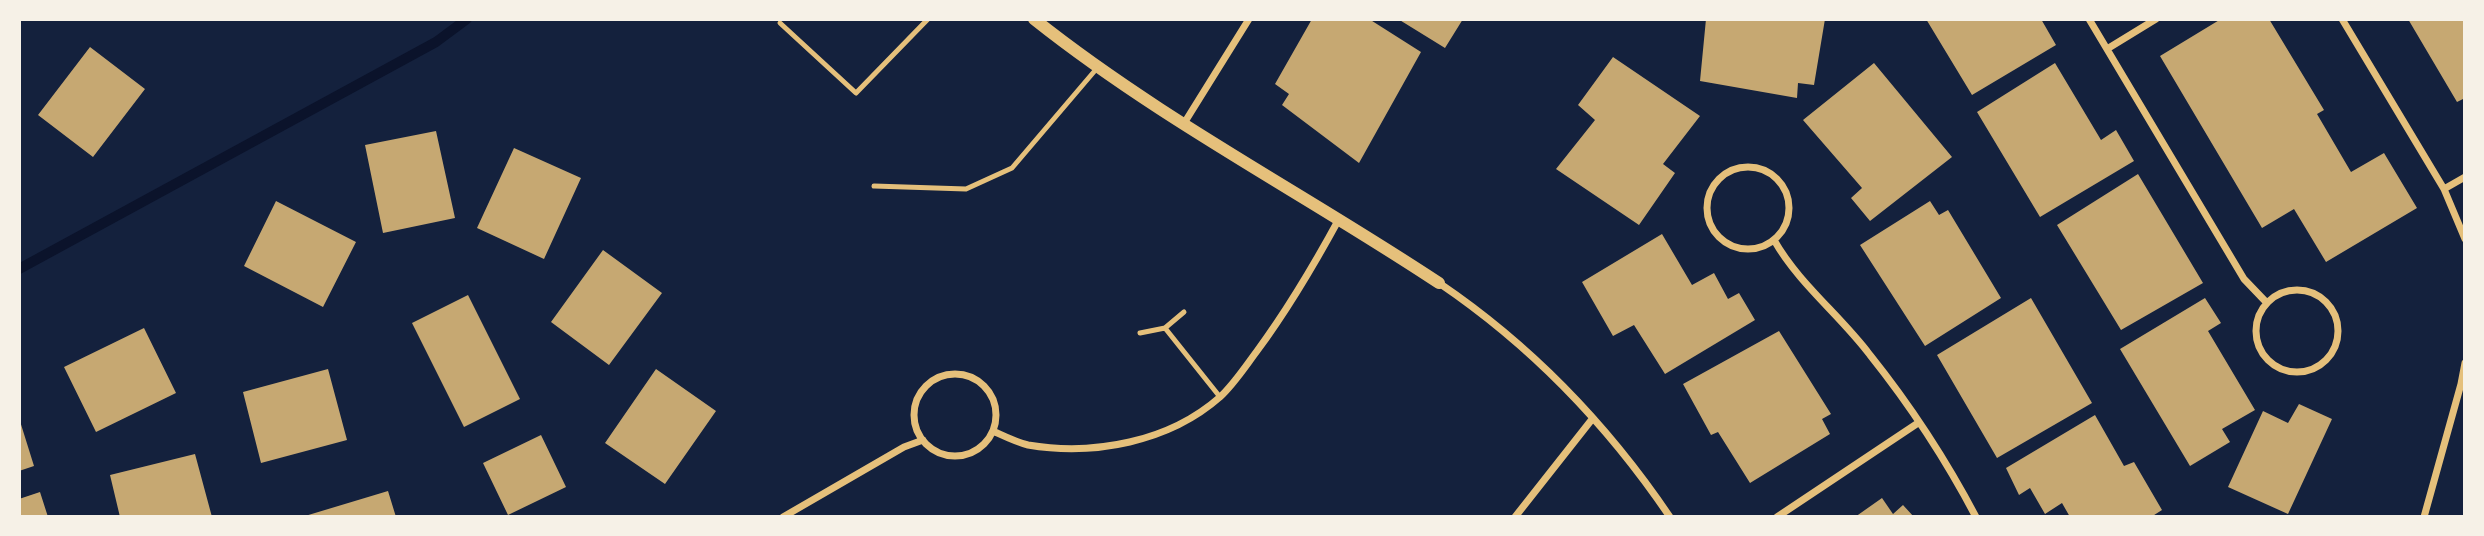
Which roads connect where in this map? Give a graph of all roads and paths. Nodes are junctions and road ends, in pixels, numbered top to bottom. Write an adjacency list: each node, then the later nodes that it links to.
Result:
1 (928, 19): 7 (lane)
2 (1034, 19): 9 (street)
3 (1249, 19): 10 (street)
4 (2089, 19): 8 (street)
5 (2156, 19): 8 (street)
6 (2342, 19): 13 (street)
7 (780, 23)
8 (2107, 49): 18 (street)
9 (1098, 67): 10 (street); 12 (lane)
10 (1183, 125): 14 (street)
11 (2465, 177): 13 (street)
12 (874, 186)
13 (2444, 188): 15 (street)
14 (1339, 219): 17 (street); 23 (street)
15 (2465, 239)
16 (1774, 240): 16 (street); 25 (street)
17 (1439, 282): 24 (street)
18 (2267, 303): 18 (street)
19 (1184, 312): 20 (lane)
20 (1165, 328): 21 (lane); 23 (lane)
21 (1140, 333)
22 (2465, 363): 33 (street)
23 (1220, 397): 26 (street)
24 (1593, 418): 29 (street); 30 (street)
25 (1918, 423): 31 (street); 32 (street)
26 (993, 431): 27 (street); 27 (street)
27 (923, 440): 28 (street)
28 (783, 517)
29 (1515, 517)
30 (1670, 517)
31 (1777, 517)
32 (1976, 517)
33 (2424, 517)

